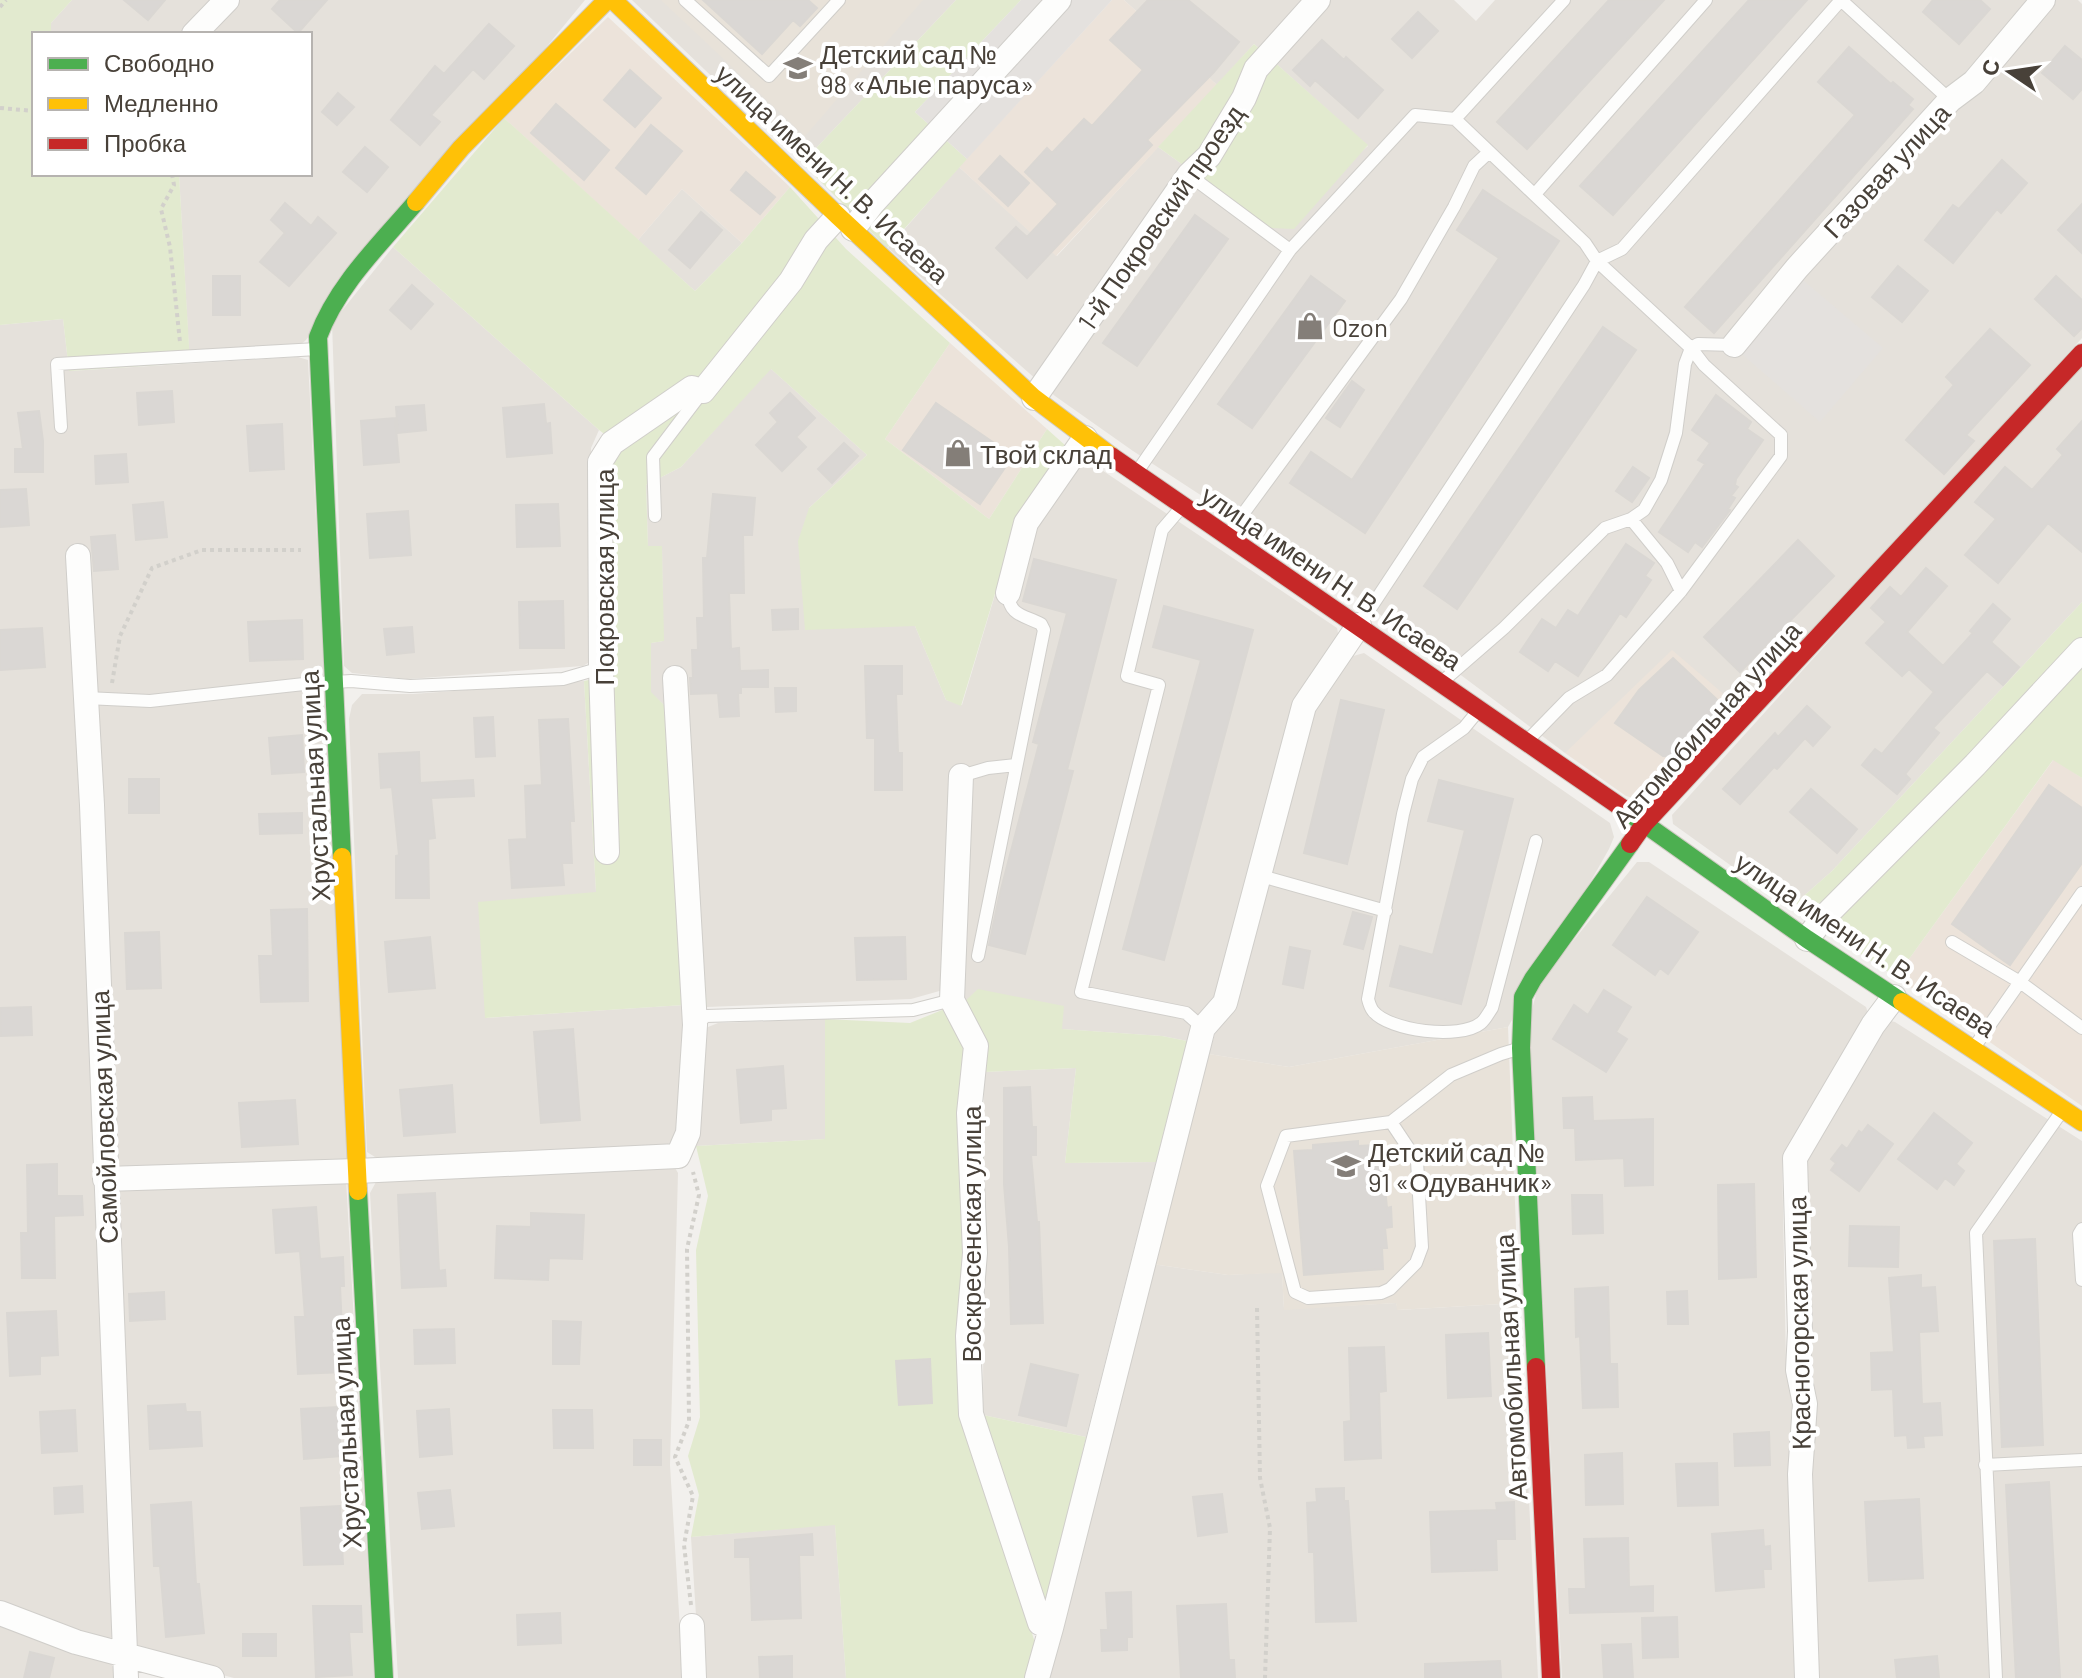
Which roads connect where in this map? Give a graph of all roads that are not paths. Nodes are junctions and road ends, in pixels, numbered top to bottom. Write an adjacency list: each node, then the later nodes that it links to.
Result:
1 (227, 0): 11 (street)
2 (610, 0): 17 (street, улица имени Н. В. Исаева); 22 (street, Хрустальная улица)
3 (685, 0): 4 (lane)
4 (839, 0)
5 (1059, 0): 17 (street)
6 (1318, 0): 15 (street, 1-й Покровский проезд)
7 (1564, 0): 13 (lane)
8 (1706, 0): 16 (lane)
9 (1841, 0): 12 (lane); 19 (lane)
10 (2043, 0): 12 (street, Газовая улица)
11 (196, 32)
12 (1950, 100): 20 (street, Газовая улица)
13 (1455, 119): 14 (lane); 18 (lane)
14 (1488, 153): 16 (lane); 32 (lane)
15 (1189, 175): 18 (lane); 25 (street, 1-й Покровский проезд)
16 (1535, 194): 19 (lane)
17 (846, 223): 24 (street); 25 (street, улица имени Н. В. Исаева)
18 (1290, 250): 28 (lane)
19 (1597, 261): 21 (lane); 36 (lane)
20 (1734, 345): 21 (lane)
21 (1691, 348): 31 (lane); 34 (lane)
22 (318, 349): 26 (lane); 40 (street, Хрустальная улица)
23 (2082, 353): 47 (street, Автомобильная улица)
24 (703, 391): 30 (lane); 38 (street, Покровская улица)
25 (1034, 398): 27 (street, улица имени Н. В. Исаева)
26 (61, 427)
27 (1085, 438): 28 (street, улица имени Н. В. Исаева); 35 (street)
28 (1135, 475): 29 (street, улица имени Н. В. Исаева)
29 (1182, 507): 32 (street, улица имени Н. В. Исаева); 60 (lane)
30 (655, 516)
31 (1631, 519): 34 (lane); 41 (lane)
32 (1226, 537): 36 (street, улица имени Н. В. Исаева)
33 (78, 556): 42 (street, Самойловская улица)
34 (1681, 591): 44 (lane)
35 (1008, 593): 45 (lane)
36 (1359, 625): 41 (street, улица имени Н. В. Исаева); 50 (street)
37 (2082, 650): 53 (street)
38 (601, 668): 40 (lane); 49 (street, Покровская улица)
39 (675, 678): 59 (street)
40 (336, 682): 42 (lane); 67 (street, Хрустальная улица)
41 (1441, 683): 43 (street, улица имени Н. В. Исаева)
42 (98, 699): 68 (street, Самойловская улица)
43 (1480, 709): 44 (street, улица имени Н. В. Исаева); 52 (lane)
44 (1527, 741): 47 (street, улица имени Н. В. Исаева)
45 (1016, 765): 46 (lane); 55 (lane)
46 (961, 776): 58 (street, Воскресенская улица)
47 (1645, 823): 53 (street, улица имени Н. В. Исаева); 62 (street, Автомобильная улица)
48 (1536, 841): 52 (lane)
49 (607, 852)
50 (1261, 876): 52 (lane); 60 (street)
51 (2082, 893): 56 (lane)
52 (1386, 911)
53 (1807, 939): 57 (street, улица имени Н. В. Исаева)
54 (1952, 942): 56 (lane)
55 (978, 956)
56 (2020, 982): 61 (lane); 63 (lane)
57 (1894, 997): 63 (street, улица имени Н. В. Исаева); 82 (street, Красногорская улица)
58 (952, 1000): 59 (lane); 75 (street, Воскресенская улица)
59 (695, 1025): 67 (street)
60 (1203, 1028): 75 (street)
61 (2082, 1028)
62 (1521, 1048): 65 (lane); 81 (street, Автомобильная улица)
63 (1973, 1049): 64 (street, улица имени Н. В. Исаева)
64 (2064, 1109): 66 (street, улица имени Н. В. Исаева); 72 (lane)
65 (1391, 1122): 65 (lane)
66 (2082, 1122)
67 (357, 1171): 68 (street); 78 (street, Хрустальная улица)
68 (105, 1179): 76 (street, Самойловская улица)
69 (2082, 1229): 70 (lane)
70 (2082, 1280)
71 (2082, 1460): 72 (lane)
72 (1985, 1465): 83 (lane)
73 (0, 1613): 76 (street)
74 (692, 1626): 79 (street)
75 (1051, 1628): 80 (street)
76 (125, 1666): 77 (street)
77 (212, 1678)
78 (384, 1678)
79 (694, 1678)
80 (1037, 1678)
81 (1551, 1678)
82 (1807, 1678)
83 (1996, 1678)

